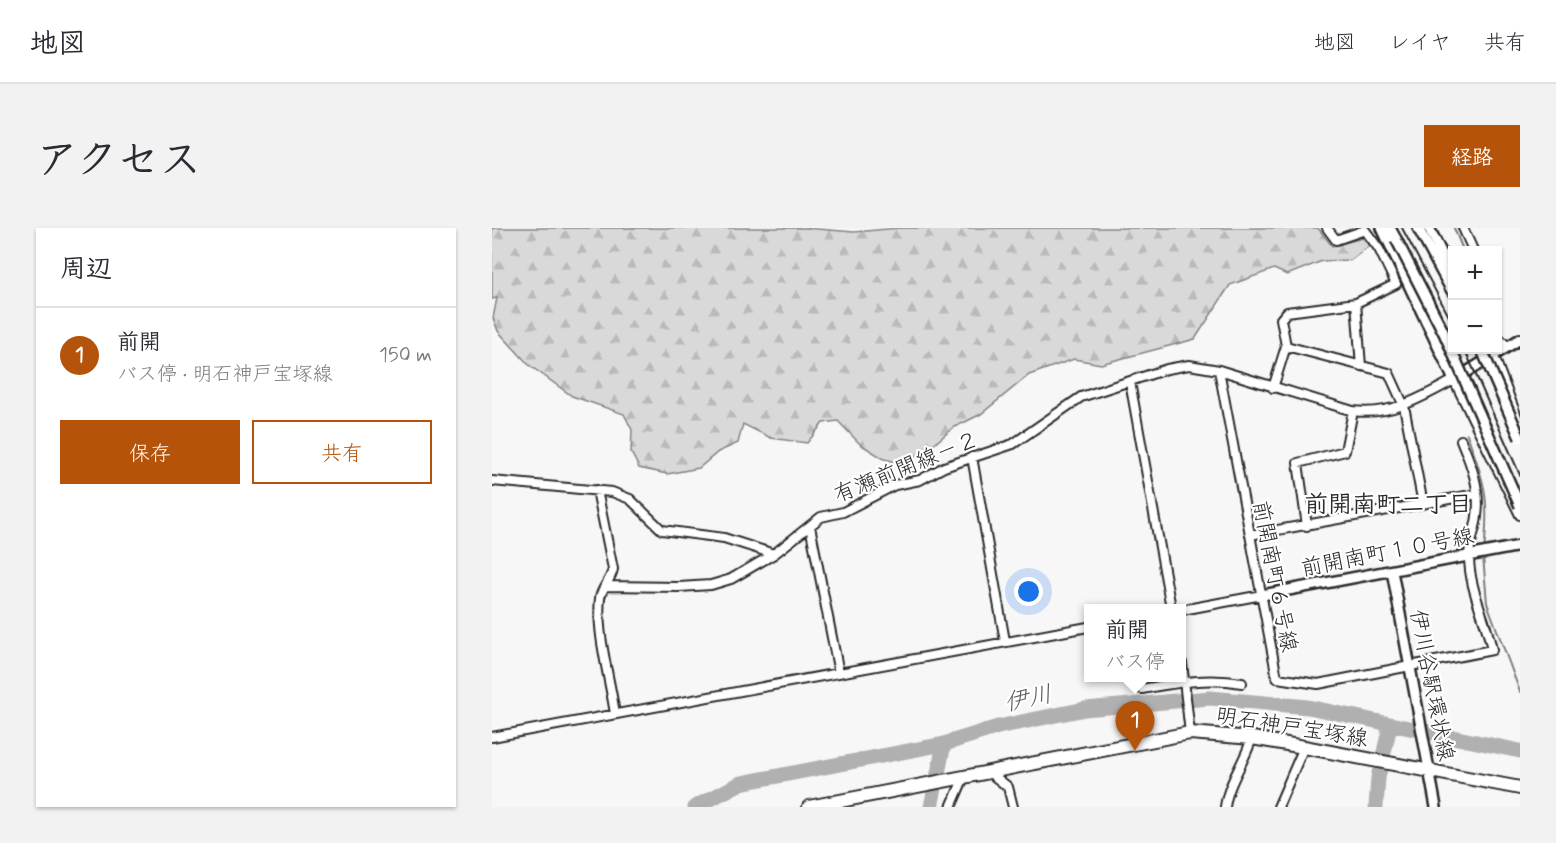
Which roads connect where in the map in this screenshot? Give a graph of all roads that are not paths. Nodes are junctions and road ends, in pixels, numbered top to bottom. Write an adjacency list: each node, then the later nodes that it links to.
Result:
1 (1327, 228): 9 (street)
2 (1382, 228): 20 (street)
3 (1390, 228): 33 (street, bridge)
4 (1463, 228): 6 (street)
5 (1422, 229): 7 (street); 8 (street)
6 (1471, 246)
7 (1448, 268)
8 (1448, 283)
9 (1356, 303): 12 (street); 18 (street)
10 (1520, 339): 13 (street)
11 (1502, 341): 13 (street)
12 (1286, 346): 18 (street); 22 (street)
13 (1507, 346): 14 (street)
14 (1502, 348)
15 (1484, 354): 26 (street, bridge)
16 (1489, 354): 20 (street)
17 (1493, 354): 25 (street)
18 (1360, 366): 23 (street)
19 (1219, 370): 21 (street, 有瀬前開線－２); 22 (street, 有瀬前開線－２); 37 (street, 前開南町６号線)
20 (1454, 380): 23 (street, 有瀬前開線－２); 34 (street)
21 (1130, 382): 28 (street, 有瀬前開線－２); 44 (street)
22 (1273, 388): 24 (street, 有瀬前開線－２)
23 (1404, 406): 24 (street, 有瀬前開線－２); 32 (street)
24 (1353, 411): 36 (street)
25 (1520, 425)
26 (1520, 438)
27 (1461, 440): 31 (street, 前開南町６号線)
28 (972, 457): 35 (street, 有瀬前開線－２); 47 (street)
29 (493, 480): 30 (street)
30 (597, 490): 39 (street); 42 (street)
31 (1477, 494): 32 (street); 40 (street, 前開南町６号線)
32 (1423, 504): 36 (street)
33 (1520, 506)
34 (1520, 515)
35 (810, 526): 39 (street, 有瀬前開線－２); 49 (street)
36 (1307, 526): 37 (street)
37 (1250, 536): 43 (street, 前開南町６号線)
38 (1520, 546): 40 (street, 前開南町１０号線)
39 (774, 554): 42 (street, 有瀬前開線－２)
40 (1471, 554): 41 (street, 前開南町１０号線); 48 (street, 前開南町６号線)
41 (1392, 570): 43 (street, 前開南町１０号線); 48 (street, 伊川谷駅環状線)
42 (607, 586): 55 (street)
43 (1262, 595): 45 (street); 48 (street, 前開南町６号線)
44 (1170, 604)
45 (1186, 609)
46 (1084, 628): 47 (street)
47 (1005, 641): 49 (street)
48 (1411, 664): 60 (street, 伊川谷駅環状線)
49 (839, 673): 55 (street)
50 (1186, 681): 54 (street)
51 (1139, 682): 52 (street)
52 (1180, 682)
53 (1185, 682): 56 (street)
54 (1242, 683)
55 (615, 714): 57 (street)
56 (1189, 729): 58 (main road, 明石神戸宝塚線); 61 (main road, 明石神戸宝塚線)
57 (492, 737)
58 (1252, 738): 59 (main road, 明石神戸宝塚線); 67 (street)
59 (1304, 747): 60 (main road, 明石神戸宝塚線); 68 (street)
60 (1428, 766): 63 (main road, 明石神戸宝塚線); 69 (street, 伊川谷駅環状線)
61 (989, 772): 62 (main road, 明石神戸宝塚線); 66 (street)
62 (964, 777): 64 (main road, 明石神戸宝塚線); 65 (street)
63 (1520, 788)
64 (809, 807)
65 (951, 807)
66 (1013, 807)
67 (1225, 807)
68 (1278, 807)
69 (1437, 807)

